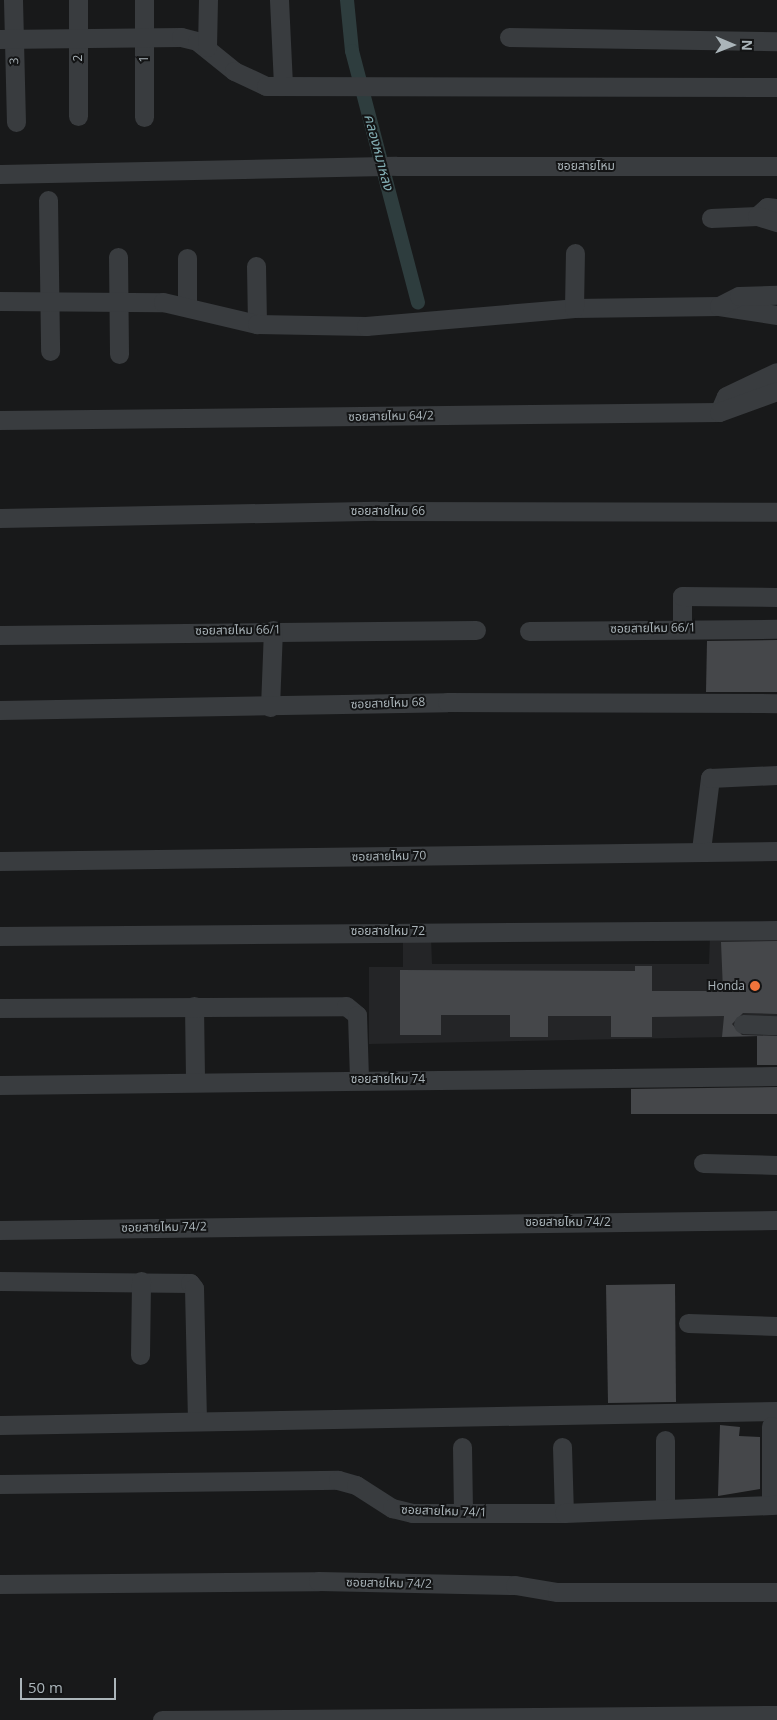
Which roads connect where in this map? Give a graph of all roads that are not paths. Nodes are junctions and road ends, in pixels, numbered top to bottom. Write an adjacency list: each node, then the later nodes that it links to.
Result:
1 (13, 0): 9 (street, 3)
2 (78, 0): 8 (street, 2)
3 (144, 0): 6 (street, 1)
4 (208, 0): 11 (street)
5 (279, 0): 12 (street)
6 (144, 36): 8 (street); 11 (street); 15 (street, 1)
7 (509, 37): 10 (street)
8 (78, 38): 9 (street); 14 (street, 2)
9 (7, 39): 16 (street, 3)
10 (777, 41)
11 (207, 47): 12 (street)
12 (283, 86): 13 (street)
13 (777, 87)
14 (78, 116)
15 (144, 117)
16 (16, 122)
17 (777, 166): 18 (street, ซอยสายไหม)
18 (0, 174)
19 (48, 200): 30 (street)
20 (777, 208): 21 (street)
21 (757, 216): 22 (street); 23 (street)
22 (711, 218)
23 (777, 222)
24 (575, 253): 34 (street)
25 (118, 257): 31 (street)
26 (187, 258): 32 (street)
27 (256, 266): 36 (street)
28 (777, 295): 33 (street)
29 (0, 301): 30 (street)
30 (50, 301): 31 (street); 37 (street)
31 (120, 301): 32 (street); 38 (street)
32 (187, 305): 36 (street)
33 (719, 306): 34 (street); 35 (street)
34 (574, 308): 36 (street)
35 (777, 315)
36 (257, 324)
37 (50, 351)
38 (119, 354)
39 (777, 372): 41 (street)
40 (777, 391): 41 (street, ซอยสายไหม 64/2)
41 (719, 412): 42 (street, ซอยสายไหม 64/2)
42 (0, 420)
43 (777, 512): 44 (street, ซอยสายไหม 66)
44 (0, 518)
45 (777, 597): 46 (street)
46 (682, 627): 47 (street, ซอยสายไหม 66/1); 50 (street, ซอยสายไหม 66/1)
47 (777, 629)
48 (273, 630): 49 (street, ซอยสายไหม 66/1); 51 (street, ซอยสายไหม 66/1); 53 (street)
49 (476, 630)
50 (528, 631)
51 (0, 634)
52 (777, 703): 53 (street, ซอยสายไหม 68)
53 (270, 707): 54 (street, ซอยสายไหม 68)
54 (0, 710)
55 (777, 775): 56 (street)
56 (701, 850): 57 (street, ซอยสายไหม 70); 58 (street, ซอยสายไหม 70)
57 (777, 851)
58 (0, 861)
59 (777, 930): 60 (street, ซอยสายไหม 72)
60 (0, 936)
61 (194, 1006): 62 (street); 66 (street); 67 (street)
62 (0, 1008)
63 (743, 1024): 64 (street)
64 (777, 1025)
65 (777, 1076): 66 (street, ซอยสายไหม 74)
66 (359, 1080): 67 (street, ซอยสายไหม 74)
67 (195, 1081): 68 (street, ซอยสายไหม 74)
68 (0, 1085)
69 (703, 1163): 70 (street)
70 (777, 1165)
71 (777, 1220): 72 (street, ซอยสายไหม 74/2)
72 (0, 1230)
73 (0, 1281): 74 (street)
74 (141, 1281): 77 (street); 79 (street)
75 (688, 1323): 76 (street)
76 (777, 1326)
77 (140, 1355)
78 (774, 1419): 79 (street); 85 (street)
79 (197, 1420): 80 (street)
80 (0, 1425)
81 (665, 1440): 86 (street)
82 (462, 1447): 87 (street)
83 (562, 1447): 88 (street)
84 (0, 1484): 87 (street, ซอยสายไหม 74/1)
85 (774, 1505): 86 (street, ซอยสายไหม 74/1)
86 (665, 1508): 88 (street, ซอยสายไหม 74/1)
87 (463, 1513): 88 (street, ซอยสายไหม 74/1)
88 (564, 1513)
89 (0, 1584): 90 (street, ซอยสายไหม 74/2)
90 (777, 1592)
91 (777, 1715): 92 (street)
92 (162, 1720)

